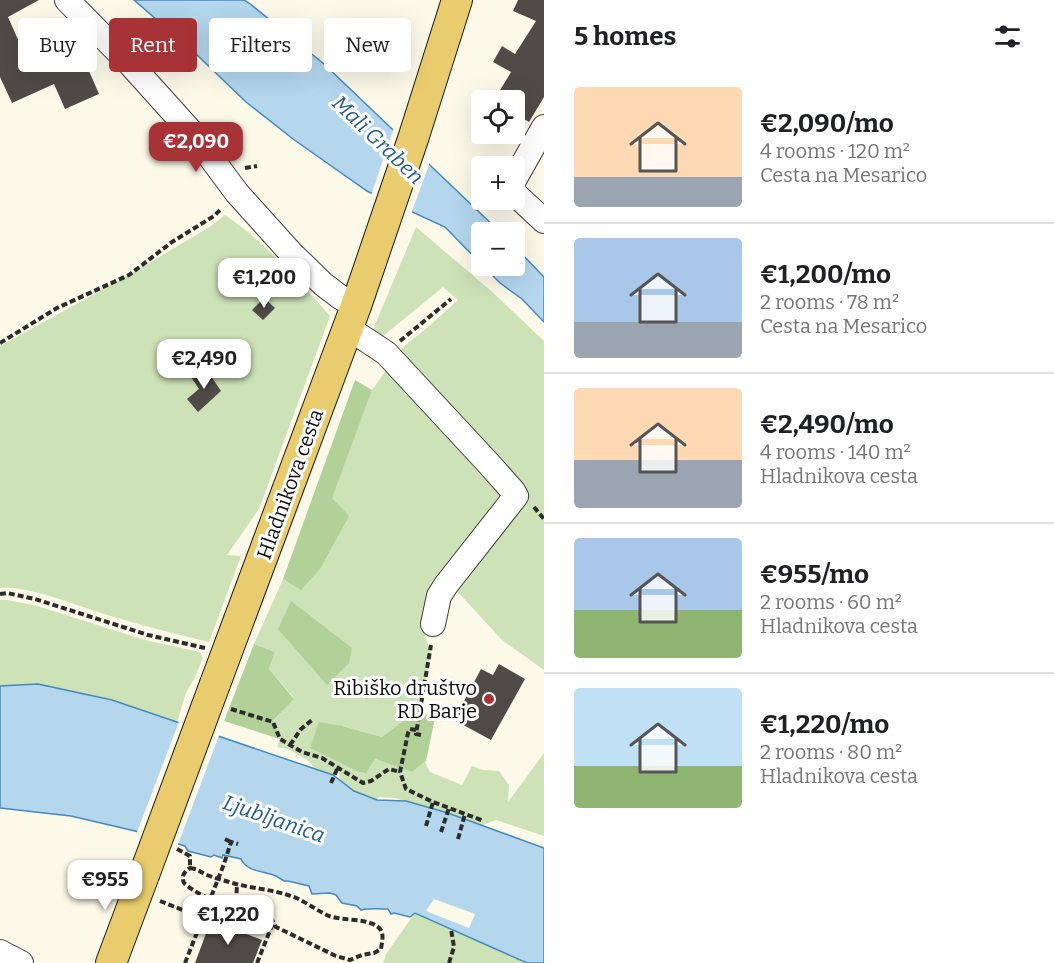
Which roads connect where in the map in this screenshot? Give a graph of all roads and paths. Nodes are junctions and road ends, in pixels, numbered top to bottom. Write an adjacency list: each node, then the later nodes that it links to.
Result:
1 (67, 0): 6 (street)
2 (457, 0): 10 (main road, Hladnikova cesta)
3 (544, 127): 4 (street)
4 (537, 153): 5 (street)
5 (525, 167)
6 (237, 193): 10 (street); 11 (path)
7 (525, 203): 8 (street)
8 (544, 221)
9 (451, 299): 12 (path)
10 (352, 317): 12 (street); 17 (main road, Hladnikova cesta)
11 (0, 343)
12 (386, 353): 14 (street)
13 (0, 594): 15 (path)
14 (433, 624)
15 (210, 650)
16 (431, 653): 19 (path)
17 (222, 696): 21 (path); 39 (main road, Hladnikova cesta, bridge)
18 (312, 720): 21 (path)
19 (416, 730): 20 (path); 23 (path)
20 (421, 735)
21 (290, 745): 22 (path)
22 (338, 767): 23 (path); 24 (path)
23 (400, 772): 25 (path)
24 (331, 783)
25 (433, 802): 26 (path); 29 (path)
26 (449, 808): 27 (path); 30 (path)
27 (465, 814): 28 (path); 32 (path)
28 (484, 822)
29 (426, 826)
30 (441, 832)
31 (225, 839): 33 (path)
32 (458, 839)
33 (231, 842): 34 (path); 37 (path)
34 (238, 844)
35 (177, 849): 36 (path)
36 (190, 868): 37 (path); 40 (path)
37 (218, 879): 38 (path); 40 (path)
38 (237, 885): 41 (path); 46 (path)
39 (150, 887): 42 (path); 48 (main road, Hladnikova cesta)
40 (211, 898): 41 (path); 42 (path)
41 (236, 902): 43 (path)
42 (203, 918): 49 (path)
43 (274, 923): 46 (path); 50 (path)
44 (451, 929): 51 (path)
45 (0, 952): 47 (street)
46 (346, 961)
47 (21, 963)
48 (111, 963)
49 (185, 963)
50 (257, 963)
51 (449, 963)

